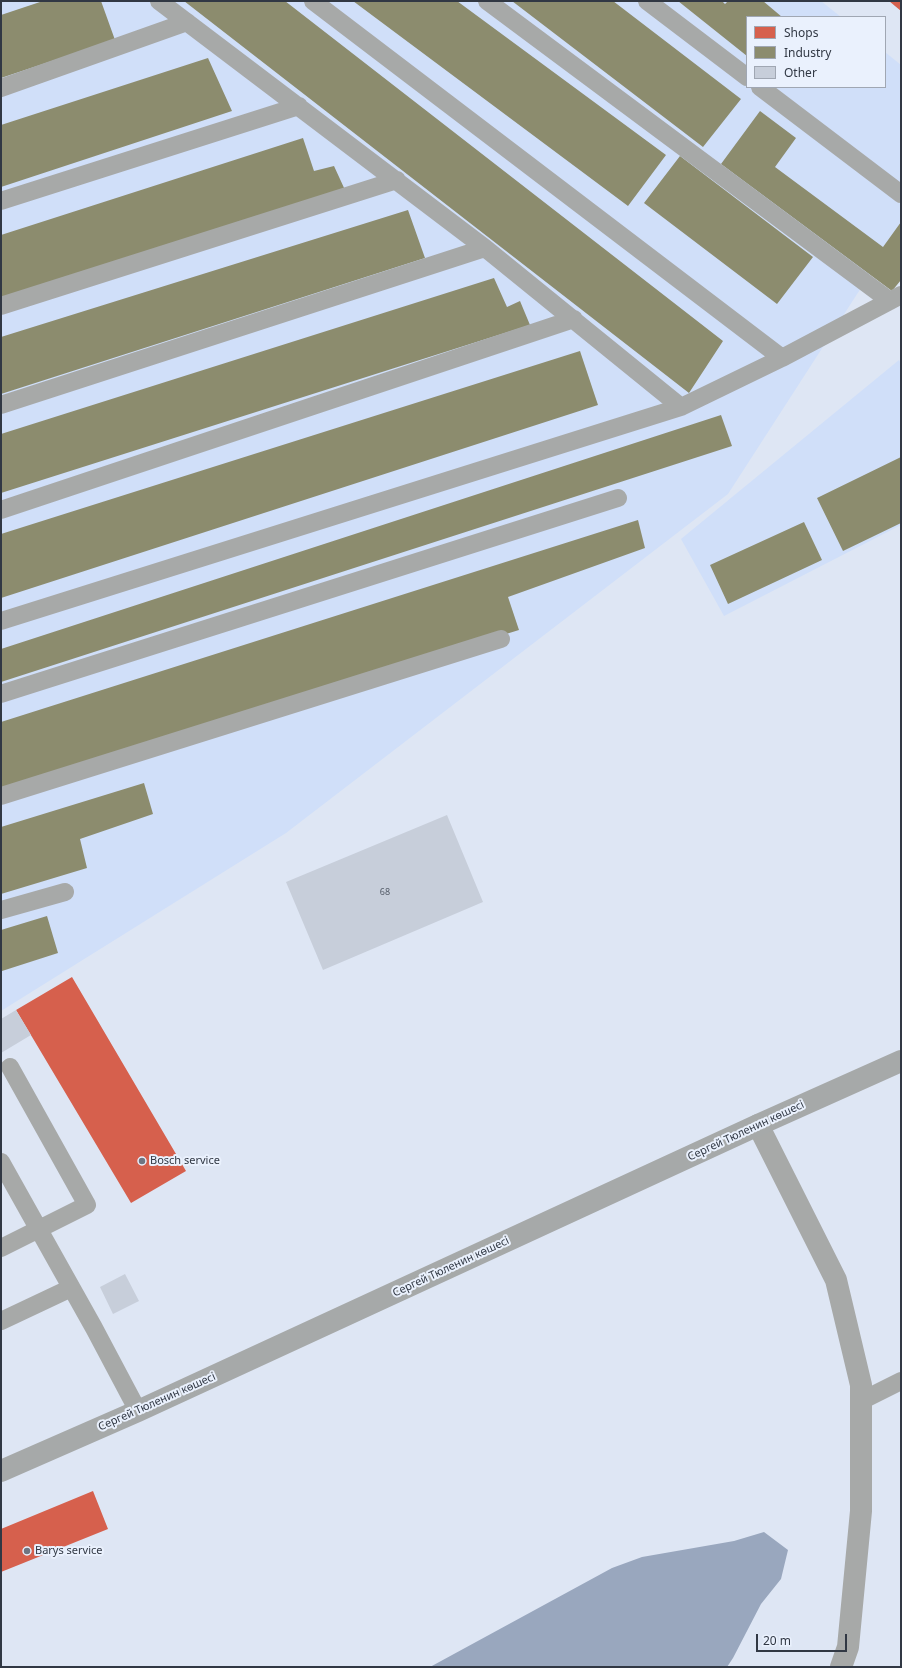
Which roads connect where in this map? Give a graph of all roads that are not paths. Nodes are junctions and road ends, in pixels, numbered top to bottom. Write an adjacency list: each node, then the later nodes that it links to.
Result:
1 (159, 1): 5 (lane)
2 (313, 1): 17 (lane)
3 (487, 1): 14 (lane)
4 (647, 1): 6 (lane)
5 (187, 22): 7 (lane); 9 (lane)
6 (746, 76)
7 (1, 88)
8 (761, 88): 11 (lane)
9 (299, 106): 10 (lane); 12 (lane)
10 (397, 180): 13 (lane); 15 (lane)
11 (901, 194)
12 (1, 201)
13 (485, 248): 16 (lane); 18 (lane)
14 (895, 298): 17 (lane)
15 (1, 306)
16 (574, 319): 19 (lane); 21 (lane)
17 (782, 358): 19 (lane)
18 (1, 405)
19 (681, 407): 22 (lane)
20 (618, 498): 24 (lane)
21 (1, 510)
22 (1, 621)
23 (501, 639): 25 (lane)
24 (1, 694)
25 (1, 796)
26 (65, 892): 27 (lane)
27 (1, 910)
28 (901, 1061): 30 (main road, Сергей Тюленин көшесі)
29 (10, 1067): 32 (lane)
30 (758, 1125): 37 (street); 38 (main road, Сергей Тюленин көшесі)
31 (1, 1162): 32 (lane)
32 (39, 1229): 33 (lane); 34 (lane)
33 (1, 1248)
34 (71, 1288): 35 (lane); 38 (lane)
35 (1, 1322)
36 (901, 1381): 37 (lane)
37 (861, 1401): 40 (street)
38 (138, 1411): 39 (main road, Сергей Тюленин көшесі)
39 (1, 1471)
40 (841, 1667)

